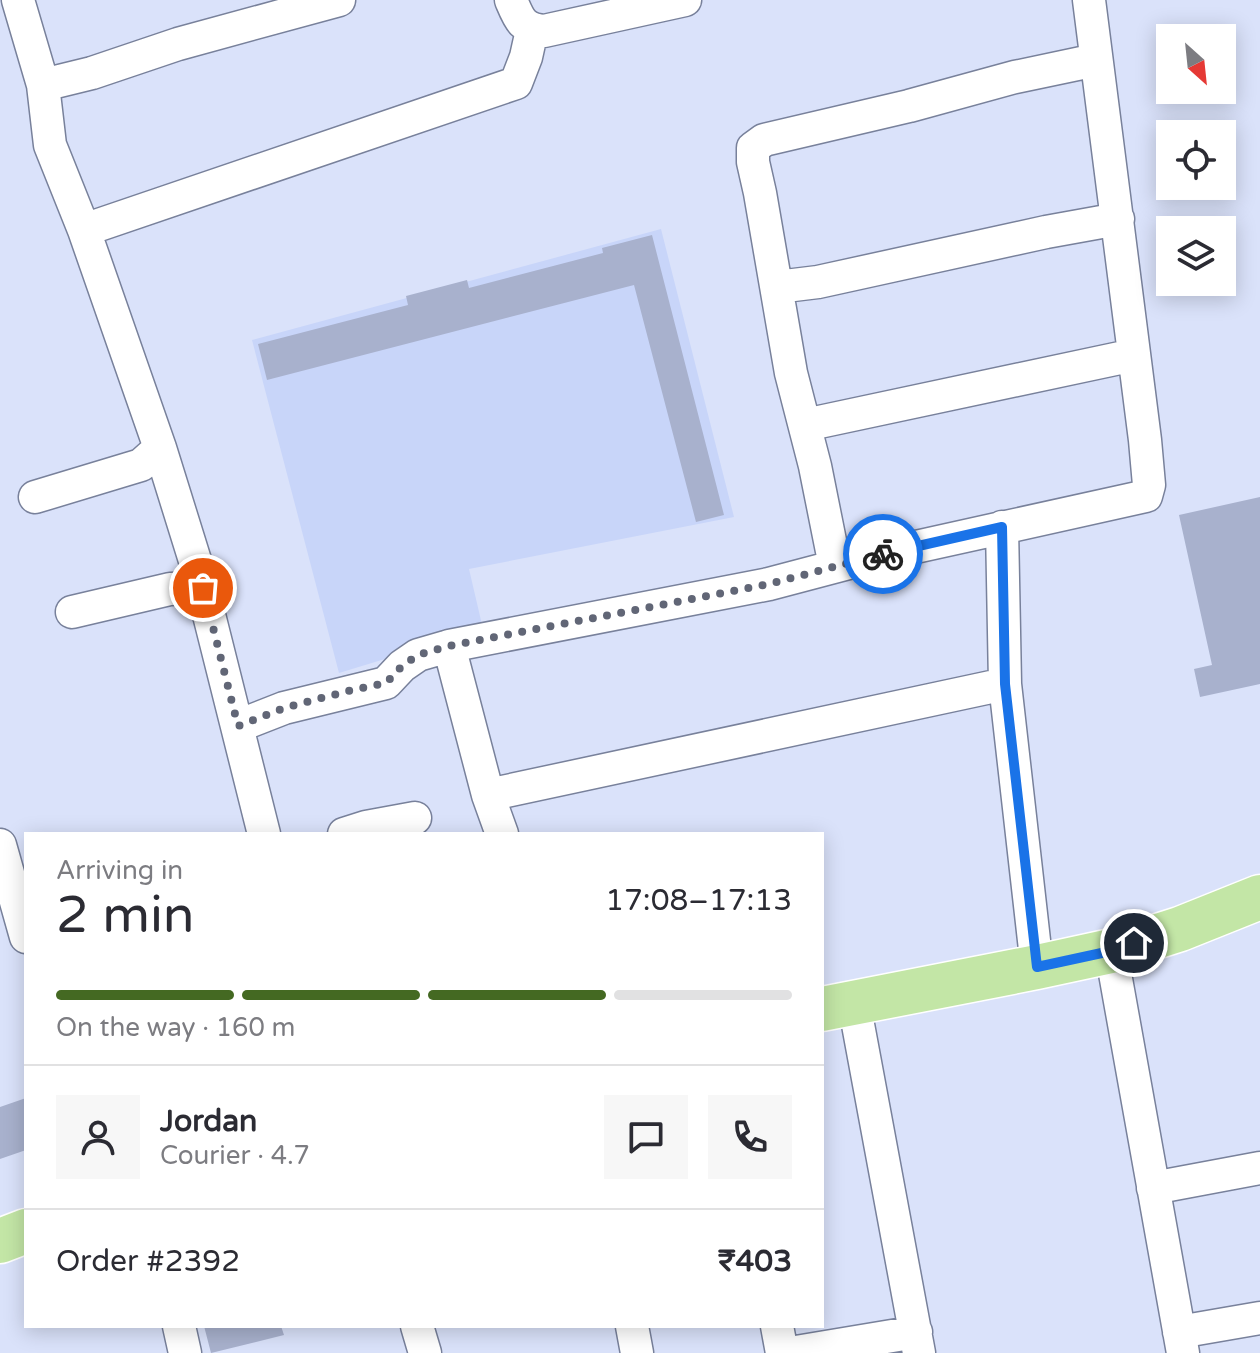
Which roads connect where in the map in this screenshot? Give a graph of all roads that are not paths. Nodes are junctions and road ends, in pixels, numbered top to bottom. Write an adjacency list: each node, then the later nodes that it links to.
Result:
1 (18, 0): 8 (street)
2 (339, 0): 8 (street)
3 (511, 0): 6 (street)
4 (685, 0): 6 (street)
5 (1089, 0): 7 (street)
6 (532, 30): 10 (street)
7 (1096, 60): 9 (street); 11 (street)
8 (43, 85): 10 (street)
9 (1118, 219): 11 (street); 12 (street)
10 (84, 230): 14 (street)
11 (777, 287): 13 (street)
12 (1134, 355): 13 (street); 16 (street)
13 (805, 425): 17 (street)
14 (160, 448): 15 (street); 18 (street)
15 (35, 497)
16 (1002, 527): 17 (street); 21 (street)
17 (835, 566): 20 (street)
18 (203, 588): 19 (street); 22 (street)
19 (72, 612)
20 (449, 646): 22 (street); 23 (street)
21 (1005, 684): 23 (street); 32 (street)
22 (238, 726): 25 (street)
23 (488, 795): 27 (street)
24 (415, 818): 26 (street)
25 (264, 832)
26 (350, 832)
27 (501, 832)
28 (1, 853): 30 (street)
29 (1260, 897): 31 (main road)
30 (24, 930)
31 (1111, 951): 32 (main road); 35 (street)
32 (1037, 967): 33 (main road)
33 (838, 1006): 44 (street)
34 (1260, 1168): 35 (street)
35 (1153, 1188): 43 (street)
36 (24, 1232): 37 (main road)
37 (0, 1241)
38 (1260, 1318): 43 (street)
39 (179, 1328): 45 (street)
40 (418, 1328): 46 (street)
41 (632, 1328): 47 (street)
42 (777, 1328): 48 (street)
43 (1181, 1342)
44 (918, 1343): 49 (street)
45 (185, 1353)
46 (425, 1353)
47 (637, 1353)
48 (782, 1353)
49 (790, 1353)

